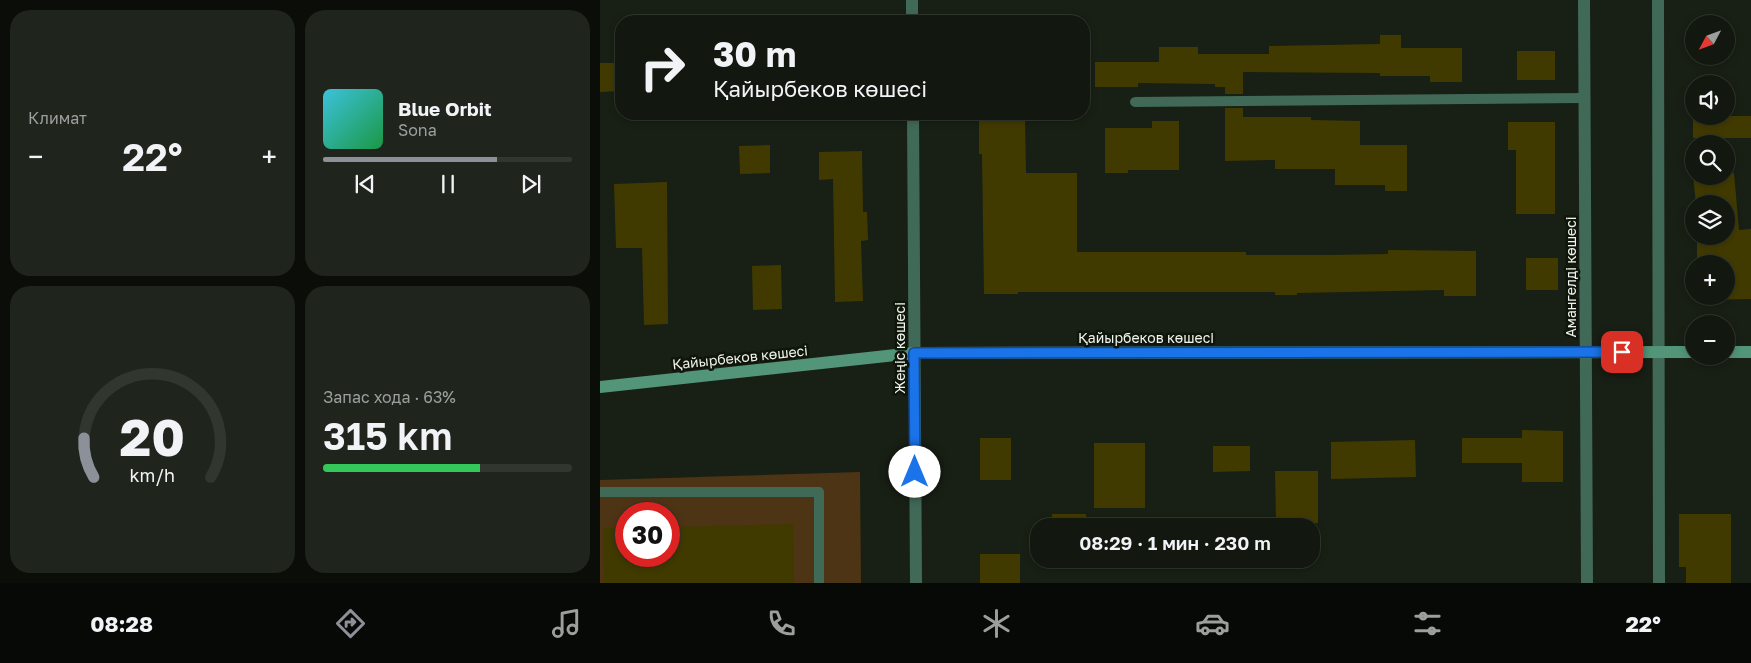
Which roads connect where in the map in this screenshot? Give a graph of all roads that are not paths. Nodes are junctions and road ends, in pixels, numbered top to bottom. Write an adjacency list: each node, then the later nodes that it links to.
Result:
1 (912, 0): 4 (street)
2 (1584, 0): 5 (street, Амангелді көшесі)
3 (1658, 0): 9 (street)
4 (912, 15)
5 (1584, 98): 6 (lane); 8 (street, Амангелді көшесі)
6 (1135, 102)
7 (913, 120): 13 (street, Жеңіс көшесі)
8 (1586, 352): 9 (main road, Қайырбеков көшесі); 13 (main road, Қайырбеков көшесі); 18 (street, Амангелді көшесі)
9 (1658, 352): 10 (main road, Қайырбеков көшесі); 19 (street)
10 (1685, 352)
11 (1735, 352): 12 (main road)
12 (1751, 352)
13 (914, 353): 14 (main road, Қайырбеков көшесі); 17 (street, Жеңіс көшесі)
14 (600, 387)
15 (600, 492): 16 (lane)
16 (819, 583)
17 (916, 583)
18 (1587, 583)
19 (1659, 583)

